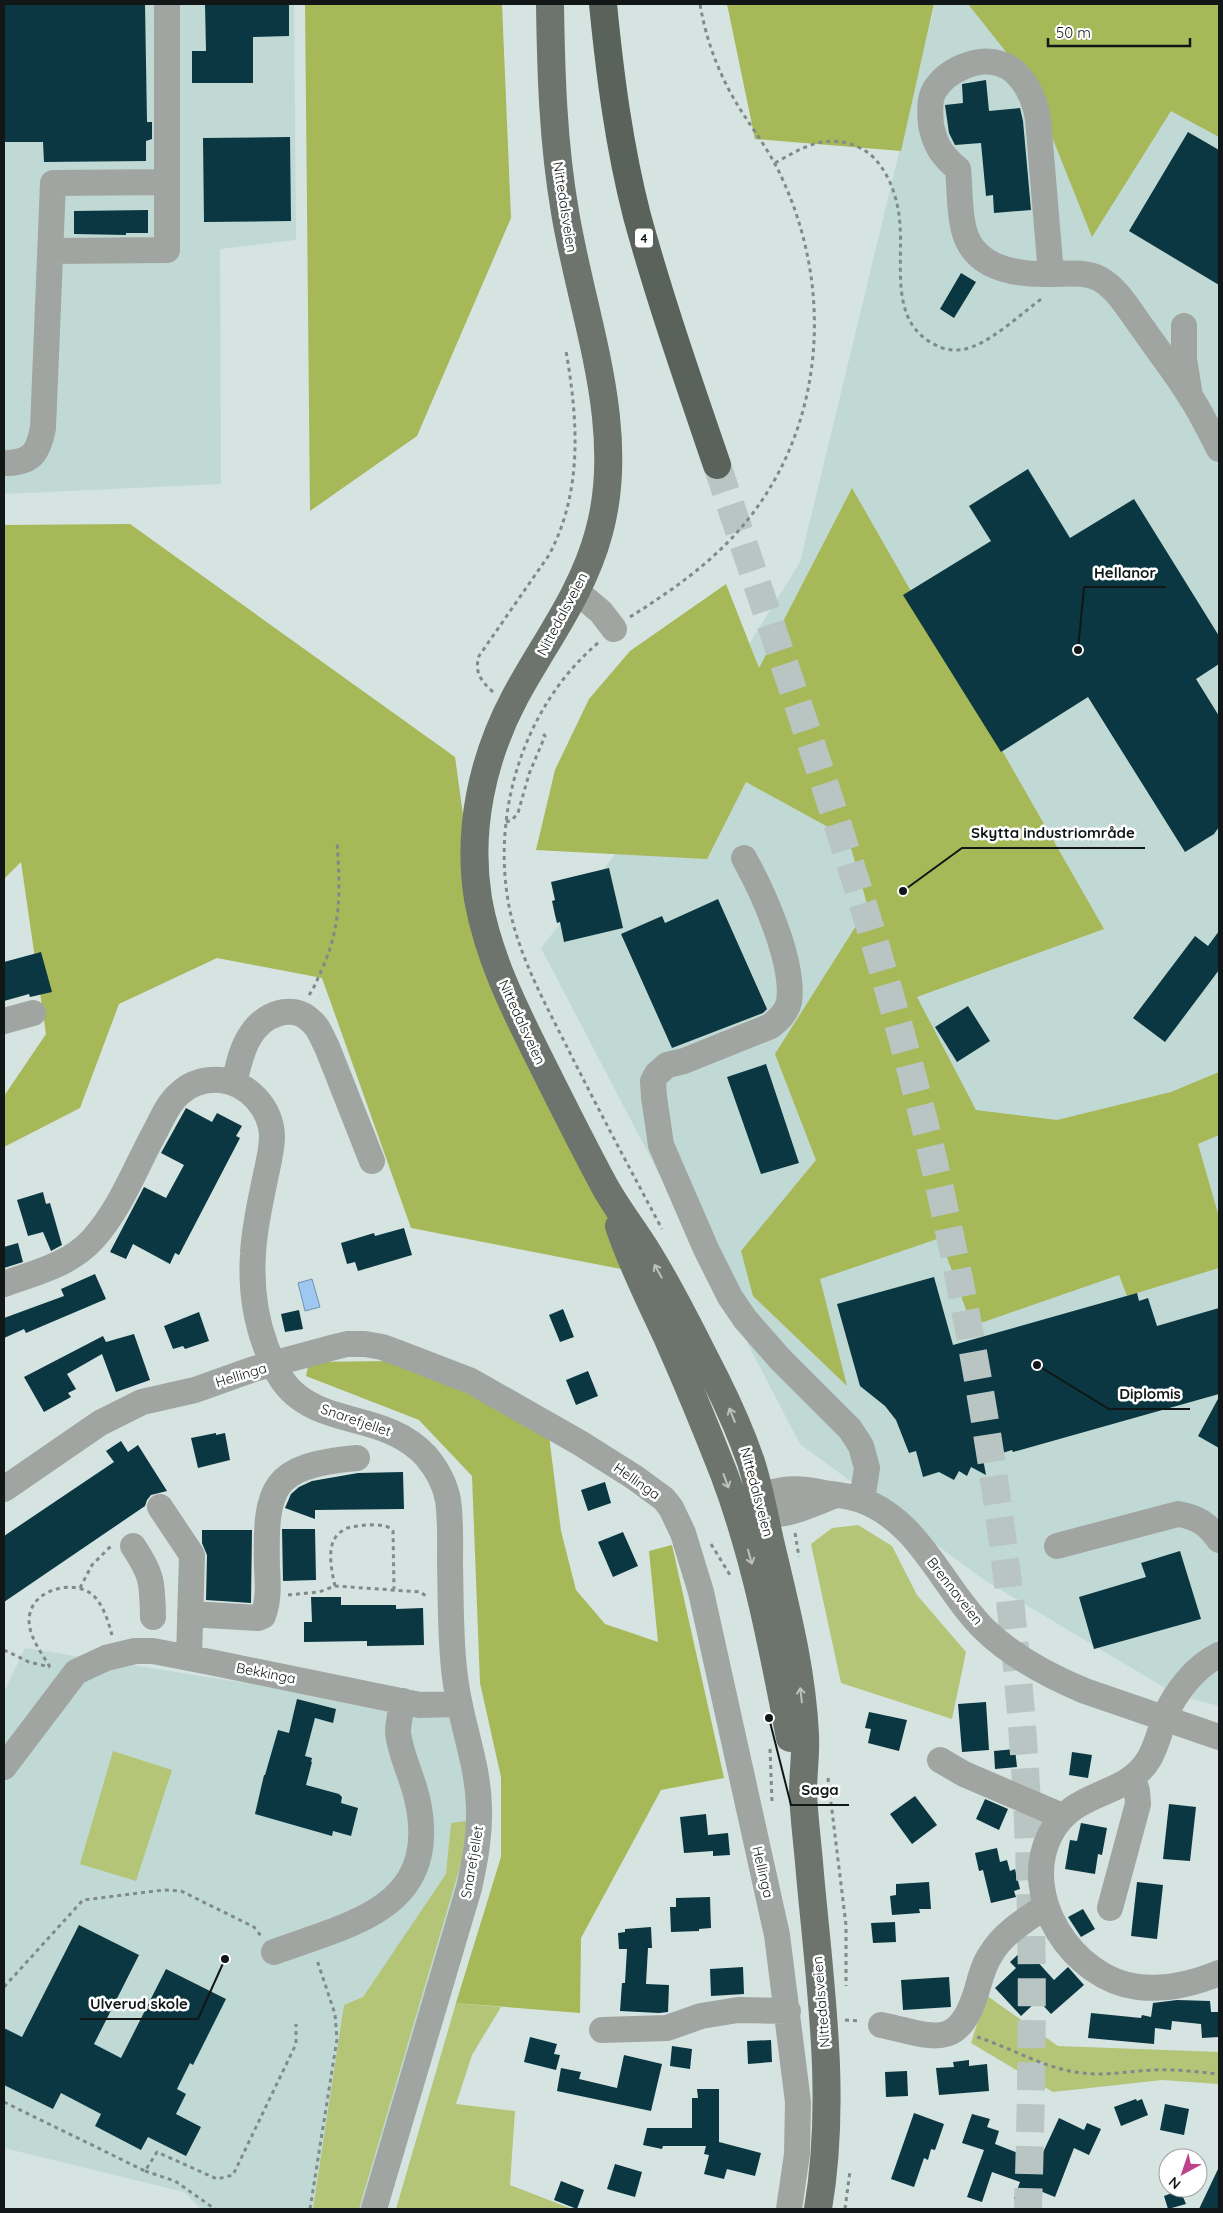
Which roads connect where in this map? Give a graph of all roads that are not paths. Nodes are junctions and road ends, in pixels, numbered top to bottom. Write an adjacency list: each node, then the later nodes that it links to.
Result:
1 (168, 4): 4 (street)
2 (550, 4): 12 (main road, Nittedalsveien)
3 (603, 4): 11 (highway, 4)
4 (167, 182): 5 (street); 5 (street)
5 (50, 251): 10 (street)
6 (1059, 274): 6 (street); 8 (street)
7 (1184, 326): 8 (street)
8 (1190, 395): 9 (street)
9 (1219, 449)
10 (4, 463)
11 (717, 465)
12 (576, 591): 13 (street); 19 (main road, Nittedalsveien)
13 (614, 629)
14 (744, 858): 24 (street)
15 (33, 1013): 16 (street)
16 (4, 1022)
17 (234, 1083): 18 (street); 20 (street, Snarefjellet); 21 (street, Snarefjellet)
18 (372, 1161)
19 (607, 1191): 25 (main road, Nittedalsveien, one-way to 19); 27 (main road, Nittedalsveien, one-way to 27)
20 (4, 1284)
21 (274, 1365): 23 (street, Hellinga); 38 (street, Snarefjellet); 50 (street, Hellinga)
22 (357, 1458): 33 (street)
23 (4, 1489)
24 (862, 1500): 25 (street, Brennaveien); 39 (street, Brennaveien)
25 (762, 1506): 27 (street, Brennaveien); 44 (main road, Nittedalsveien, one-way to 25)
26 (160, 1507): 31 (street)
27 (737, 1510): 44 (main road, Nittedalsveien, one-way to 44)
28 (1219, 1540): 30 (street)
29 (133, 1546): 32 (street)
30 (1057, 1546)
31 (191, 1581): 32 (street); 33 (street)
32 (152, 1585): 34 (street)
33 (190, 1614): 36 (street)
34 (153, 1617)
35 (1219, 1654): 39 (street)
36 (189, 1658): 37 (street, Bekkinga); 42 (street, Bekkinga)
37 (403, 1701): 38 (street, Bekkinga); 48 (street)
38 (458, 1704): 53 (street, Snarefjellet)
39 (1164, 1718): 40 (street, Brennaveien); 43 (street)
40 (1219, 1737)
41 (940, 1760): 45 (street)
42 (4, 1767)
43 (1133, 1778): 45 (street); 47 (street)
44 (803, 1796): 55 (main road, Nittedalsveien)
45 (1062, 1816): 46 (street)
46 (1046, 1906): 49 (street); 51 (street)
47 (1110, 1908)
48 (274, 1952)
49 (1219, 1972)
50 (788, 2010): 52 (street); 54 (street, Hellinga)
51 (882, 2025)
52 (602, 2030)
53 (374, 2209)
54 (788, 2209)
55 (818, 2209)

